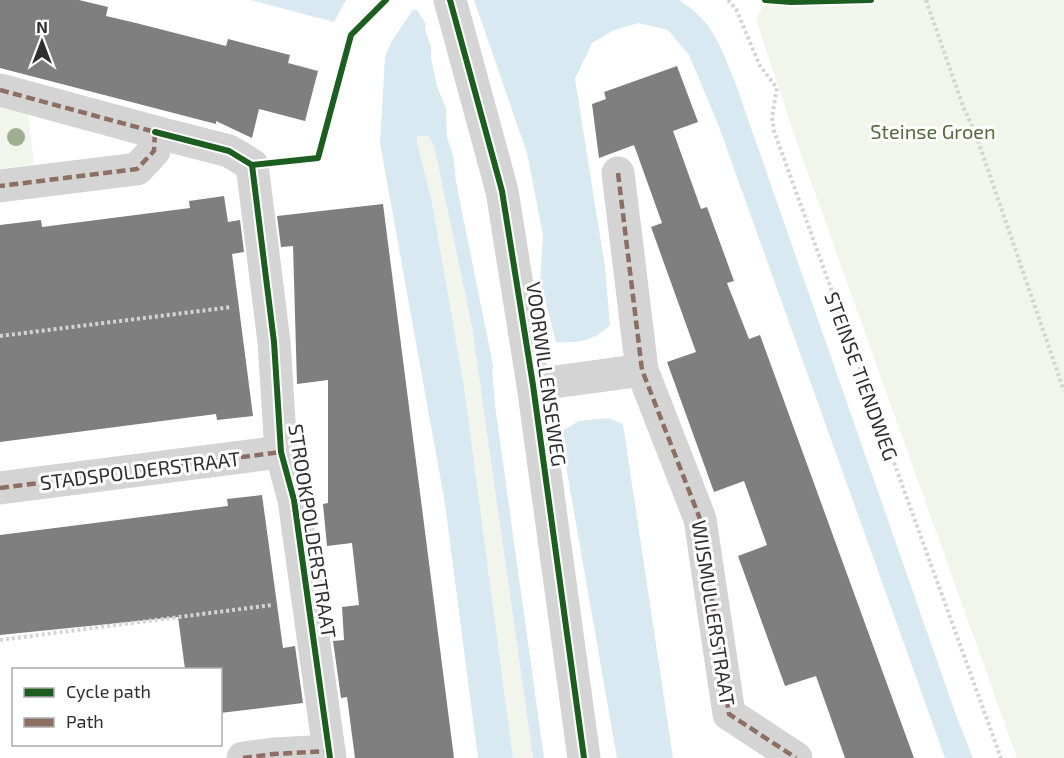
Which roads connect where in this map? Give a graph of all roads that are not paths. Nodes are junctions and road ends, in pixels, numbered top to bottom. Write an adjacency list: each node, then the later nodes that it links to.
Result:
1 (450, 0): 7 (street, VOORWILLENSEWEG)
2 (0, 90): 3 (street)
3 (155, 132): 5 (street); 8 (street, STROOKPOLDERSTRAAT)
4 (618, 173): 6 (street, WIJSMULLERSTRAAT)
5 (0, 186)
6 (642, 370): 7 (street); 13 (street, WIJSMULLERSTRAAT)
7 (533, 385): 12 (street, VOORWILLENSEWEG)
8 (281, 452): 9 (street, STADSPOLDERSTRAAT); 10 (street, STROOKPOLDERSTRAAT)
9 (0, 488)
10 (330, 755): 11 (street)
11 (243, 758)
12 (584, 758)
13 (796, 758)

